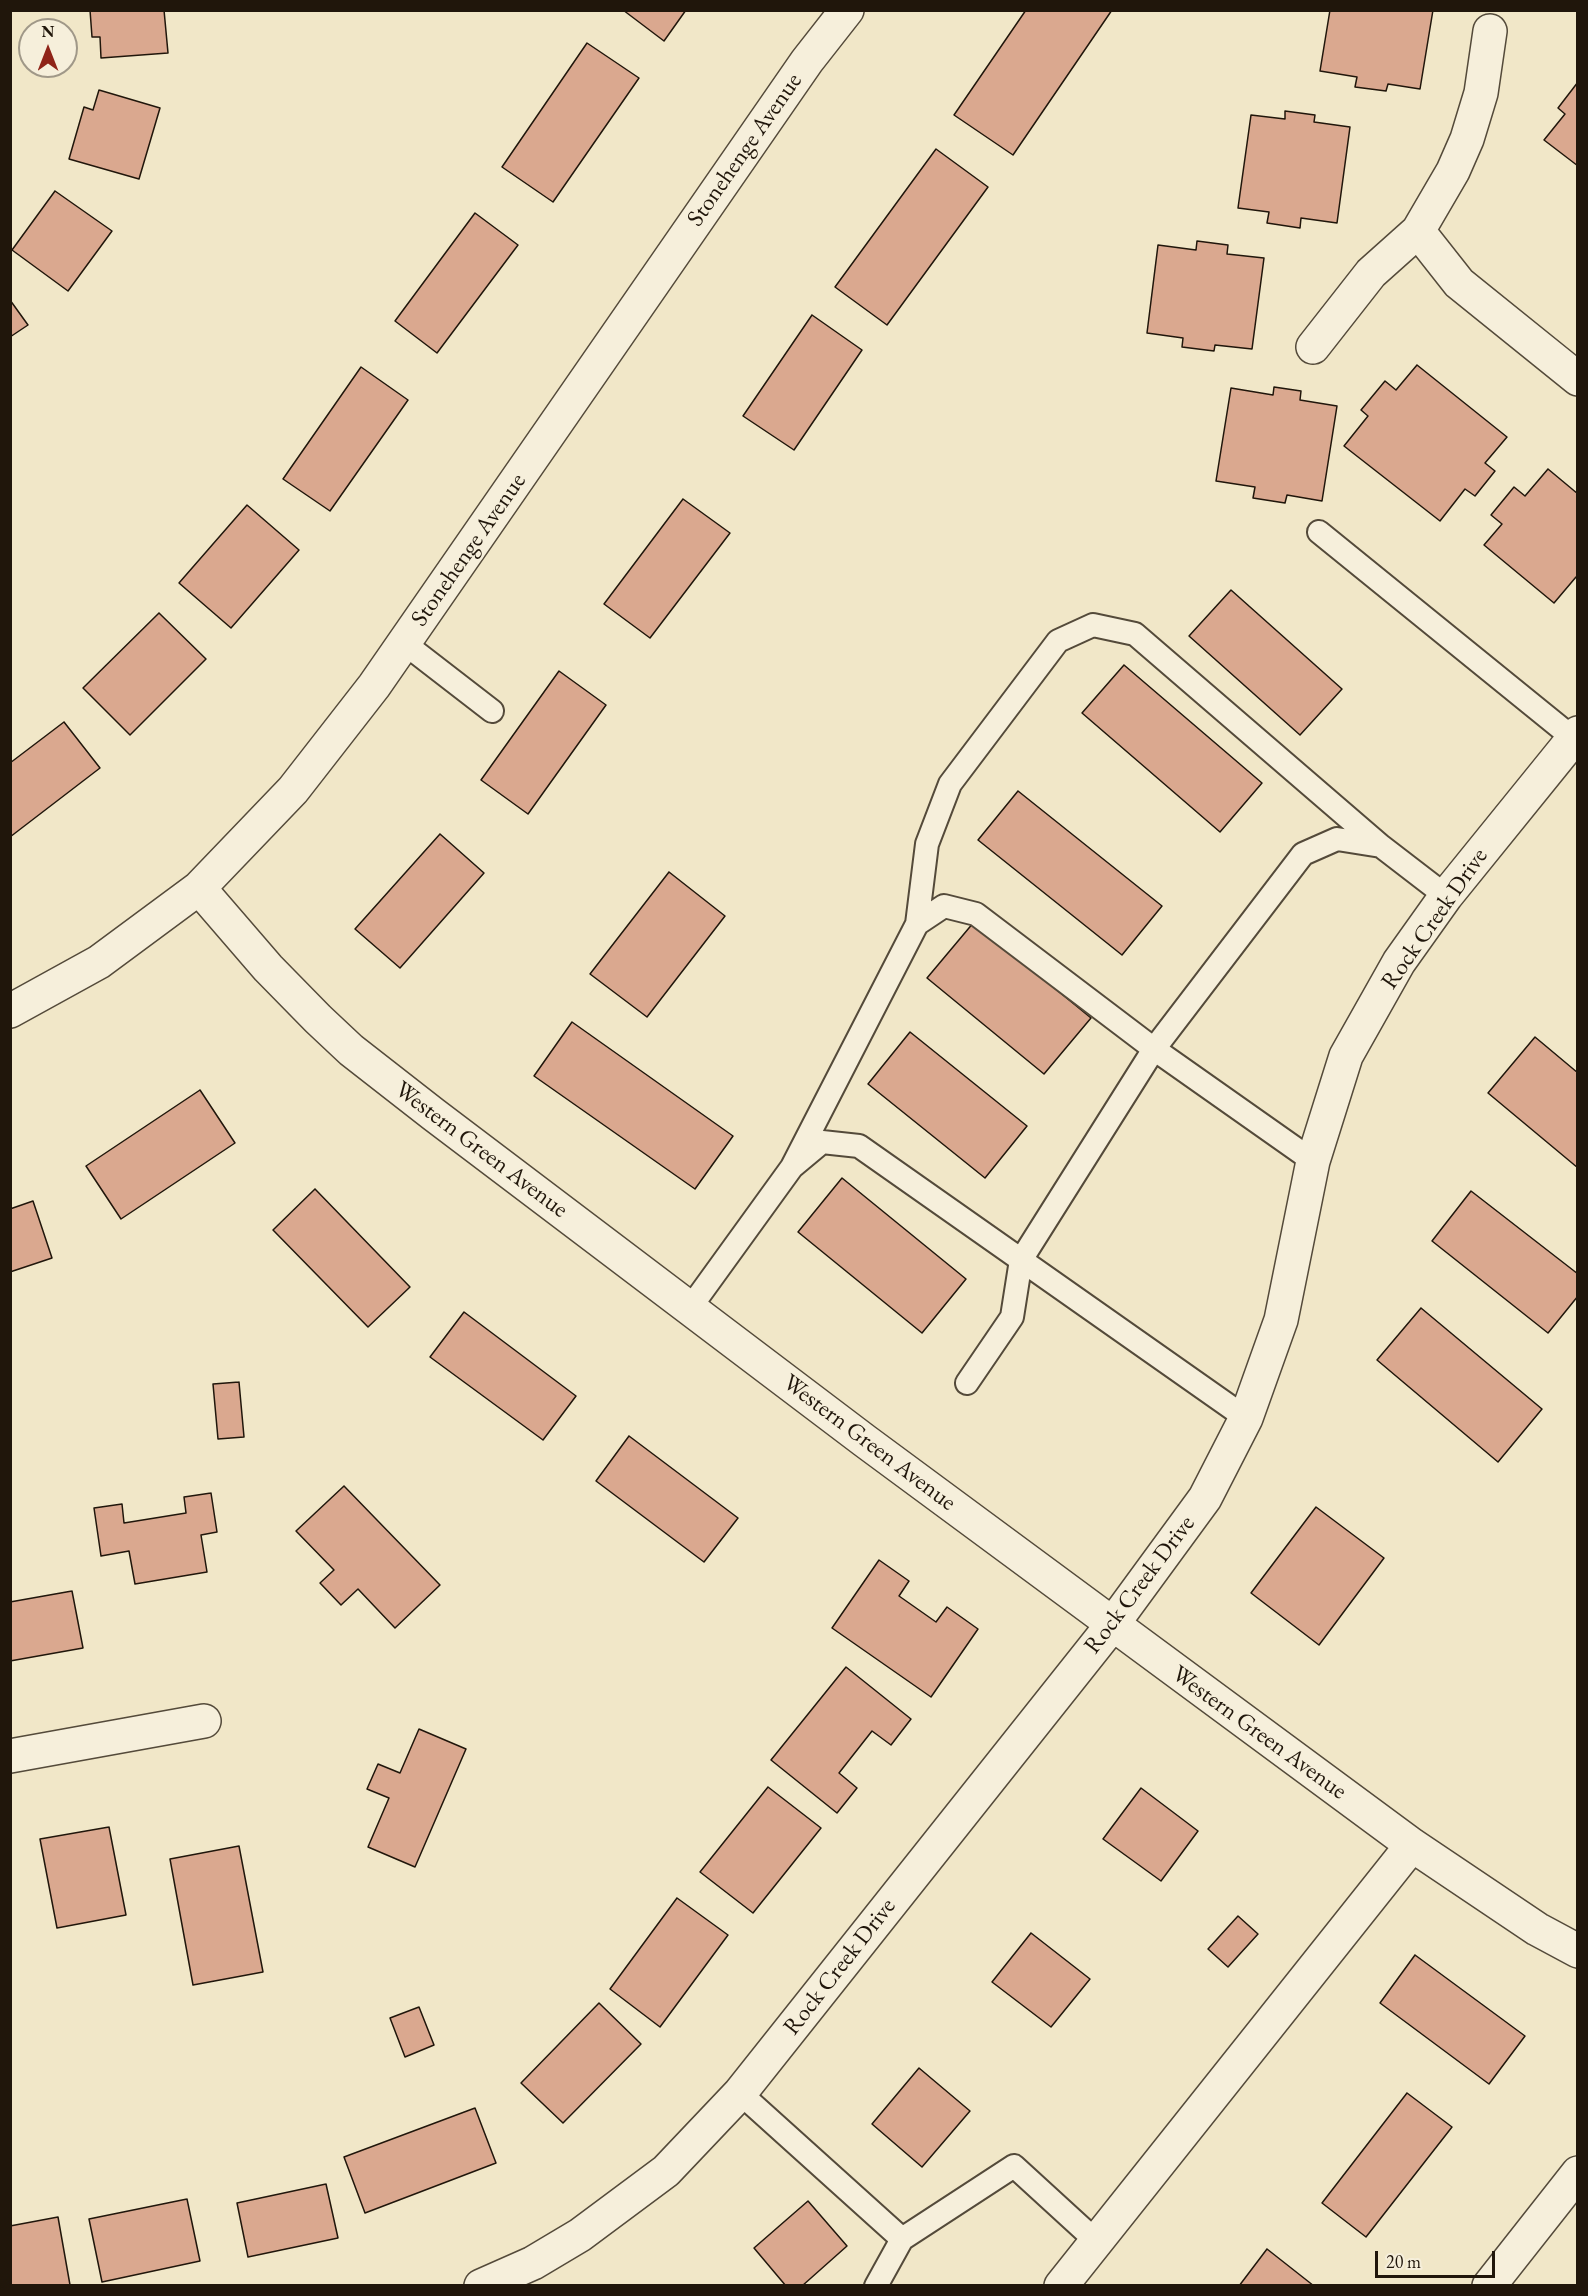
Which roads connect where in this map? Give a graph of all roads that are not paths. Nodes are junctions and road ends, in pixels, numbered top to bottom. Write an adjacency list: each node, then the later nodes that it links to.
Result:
1 (847, 10): 7 (street, Stonehenge Avenue)
2 (1490, 31): 3 (street)
3 (1418, 231): 4 (street); 5 (street)
4 (1313, 347)
5 (1573, 367)
6 (1319, 532): 9 (lane)
7 (404, 644): 8 (lane); 11 (street, Stonehenge Avenue)
8 (492, 711)
9 (1572, 749): 12 (street, Rock Creek Drive)
10 (1381, 846): 12 (lane); 13 (lane); 15 (lane)
11 (199, 888): 14 (street, Stonehenge Avenue); 19 (street, Western Green Avenue)
12 (1446, 896): 16 (street, Rock Creek Drive)
13 (917, 924): 15 (lane); 17 (lane)
14 (10, 1011)
15 (1154, 1049): 16 (lane); 18 (lane)
16 (1313, 1161): 21 (street, Rock Creek Drive)
17 (792, 1167): 18 (lane); 19 (lane)
18 (1021, 1260): 20 (lane); 21 (lane)
19 (690, 1308): 22 (street, Western Green Avenue)
20 (967, 1383)
21 (1246, 1418): 22 (street, Rock Creek Drive)
22 (1112, 1625): 25 (street, Western Green Avenue); 27 (street, Rock Creek Drive)
23 (204, 1721): 24 (street)
24 (10, 1756)
25 (1412, 1845): 26 (street, Western Green Avenue); 30 (street)
26 (1578, 1951)
27 (740, 2093): 29 (lane); 31 (street, Rock Creek Drive)
28 (1578, 2173): 34 (street)
29 (902, 2239): 30 (lane); 32 (lane)
30 (1096, 2241): 33 (street)
31 (481, 2286)
32 (876, 2286)
33 (1061, 2286)
34 (1489, 2286)

